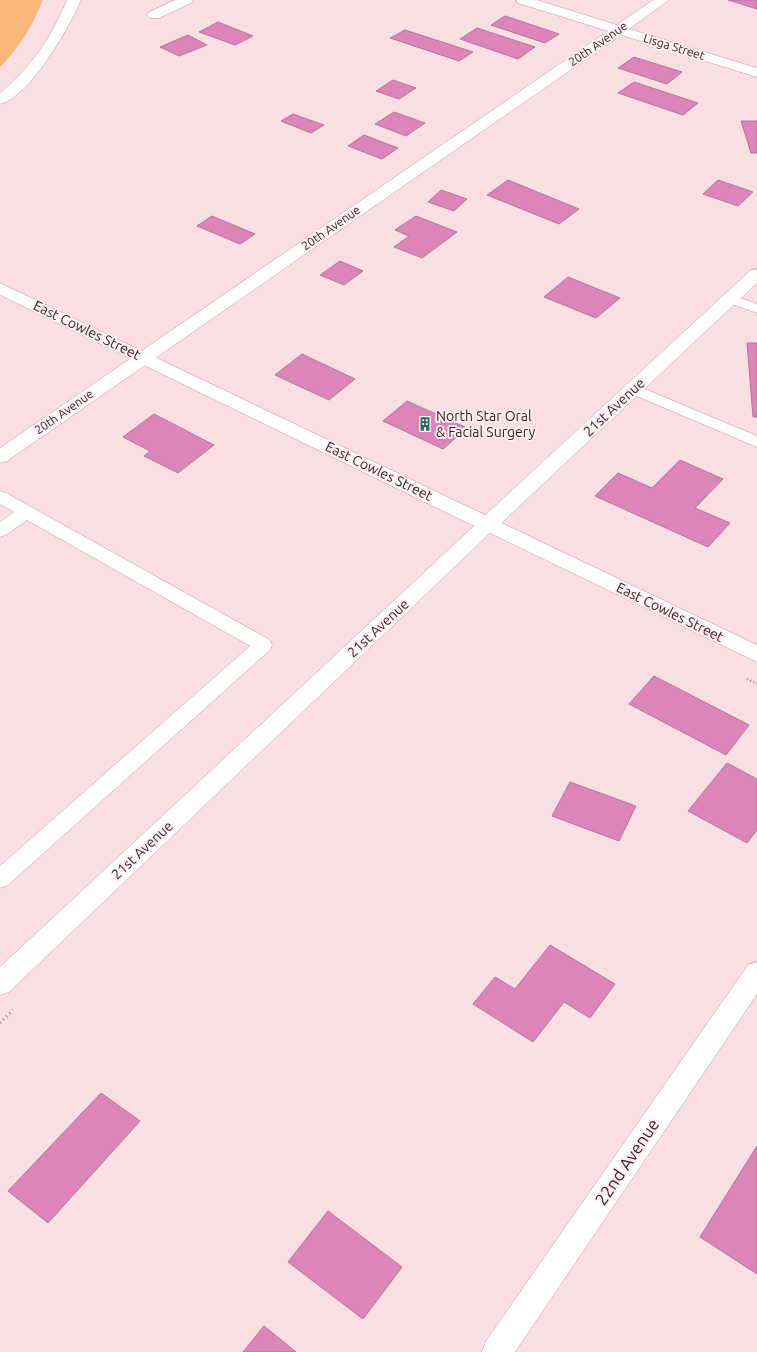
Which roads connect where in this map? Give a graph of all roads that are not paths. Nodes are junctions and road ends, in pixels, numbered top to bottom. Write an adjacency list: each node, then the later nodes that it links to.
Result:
1 (74, 0): 8 (street)
2 (186, 0): 5 (street)
3 (523, 0): 6 (street, Lisga Street)
4 (662, 0): 6 (street, 20th Avenue)
5 (154, 15)
6 (618, 30): 7 (street, Lisga Street); 13 (street, 20th Avenue)
7 (757, 73)
8 (0, 100)
9 (757, 274): 11 (street, 21st Avenue)
10 (0, 288): 13 (street, East Cowles Street)
11 (731, 299): 12 (lane); 14 (street, 21st Avenue)
12 (757, 309)
13 (144, 357): 16 (street, 20th Avenue); 19 (street, East Cowles Street)
14 (633, 389): 15 (lane); 19 (street, 21st Avenue)
15 (757, 442)
16 (0, 456)
17 (0, 497): 18 (lane)
18 (26, 512): 20 (lane); 22 (lane)
19 (488, 524): 21 (street, East Cowles Street); 24 (street, 21st Avenue)
20 (0, 531)
21 (757, 654)
22 (0, 879)
23 (757, 973): 25 (street, 22nd Avenue)
24 (0, 984)
25 (497, 1352)

